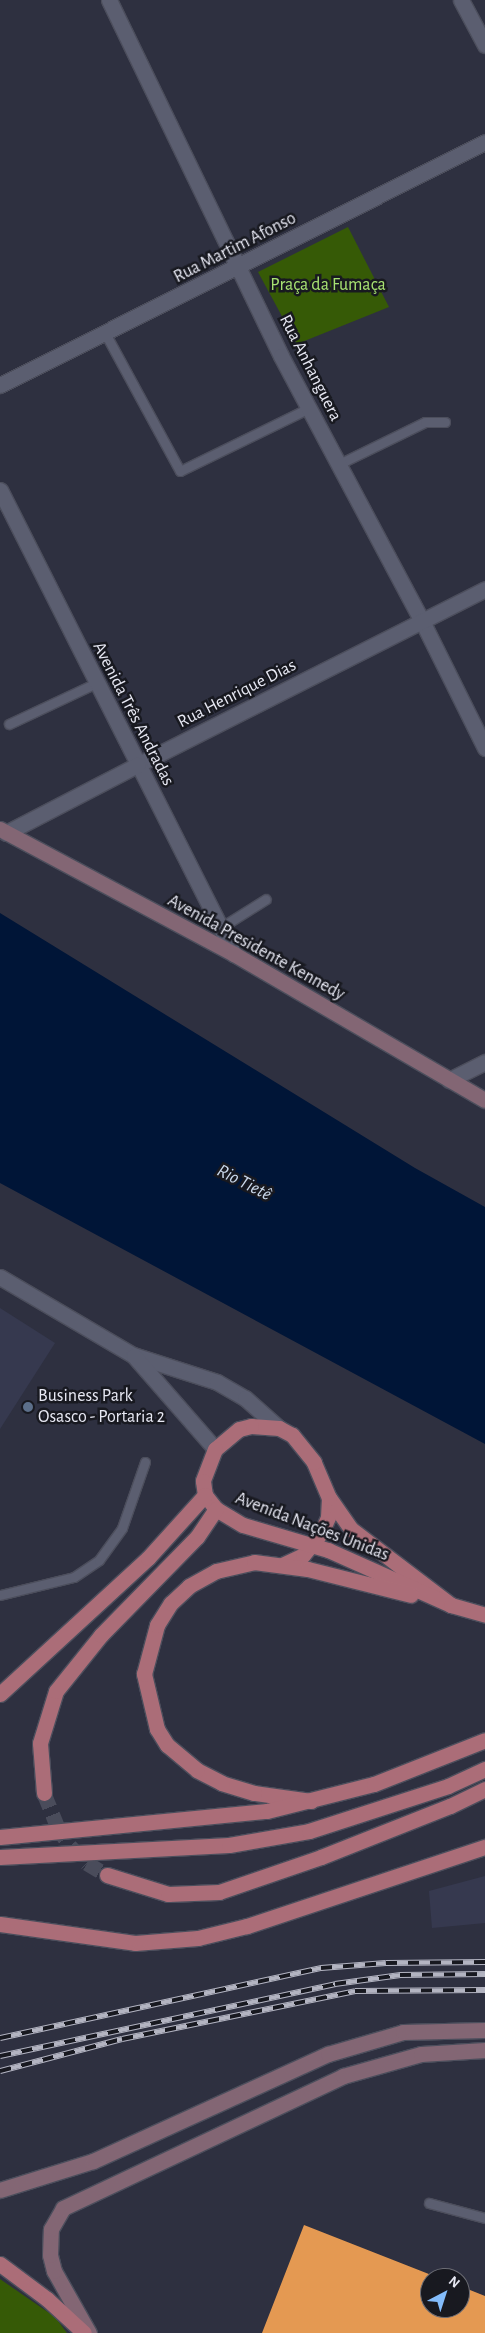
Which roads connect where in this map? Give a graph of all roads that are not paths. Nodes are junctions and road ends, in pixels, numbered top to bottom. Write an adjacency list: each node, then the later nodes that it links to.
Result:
1 (110, 0): 5 (street, Rua Anhanguera)
2 (461, 0): 3 (street)
3 (485, 45)
4 (485, 142): 5 (street, Rua Martim Afonso)
5 (239, 268): 6 (street, Rua Martim Afonso); 8 (street, Rua Anhanguera)
6 (105, 333): 7 (street, Rua Martim Afonso); 8 (lane)
7 (0, 385)
8 (309, 408): 10 (street, Rua Anhanguera)
9 (445, 422): 10 (lane)
10 (339, 464): 13 (street, Rua Anhanguera)
11 (0, 490): 14 (street, Avenida Três Andradas)
12 (485, 589): 13 (street, Rua Henrique Dias)
13 (422, 621): 16 (street, Rua Anhanguera); 17 (street, Rua Henrique Dias)
14 (96, 683): 15 (lane); 17 (street, Avenida Três Andradas)
15 (9, 724)
16 (485, 748)
17 (137, 765): 18 (street, Rua Henrique Dias); 20 (street, Avenida Três Andradas)
18 (3, 831): 21 (main road, Avenida Presidente Kennedy)
19 (266, 899): 20 (lane)
20 (220, 928): 21 (street, Avenida Três Andradas)
21 (234, 954): 23 (main road, Avenida Presidente Kennedy)
22 (485, 1062): 23 (street)
23 (449, 1080): 24 (main road, Avenida Presidente Kennedy)
24 (485, 1100)
25 (0, 1277): 26 (street)
26 (133, 1355): 27 (street); 28 (street)
27 (279, 1428): 28 (main road); 31 (main road, Avenida Nações Unidas)
28 (215, 1449): 30 (main road)
29 (145, 1462): 35 (lane)
30 (205, 1495): 32 (main road, Avenida Nações Unidas); 38 (main road)
31 (329, 1498): 33 (main road); 36 (main road, Avenida Nações Unidas)
32 (216, 1509): 33 (main road, Avenida Nações Unidas); 42 (main road)
33 (313, 1545): 34 (main road); 36 (main road, Avenida Nações Unidas)
34 (282, 1565): 36 (main road); 43 (main road)
35 (0, 1595)
36 (451, 1605): 37 (main road, Avenida Nações Unidas)
37 (485, 1615)
38 (0, 1694)
39 (485, 1740): 43 (main road)
40 (485, 1769): 46 (main road)
41 (485, 1788): 47 (main road)
42 (44, 1793)
43 (311, 1800): 44 (main road)
44 (0, 1837)
45 (485, 1847): 48 (main road)
46 (0, 1857)
47 (107, 1875)
48 (0, 1924)
49 (485, 2030): 51 (main road)
50 (485, 2050): 56 (main road)
51 (0, 2190)
52 (429, 2203): 53 (lane)
53 (485, 2218)
54 (0, 2264): 55 (main road)
55 (84, 2333)
56 (89, 2333)

